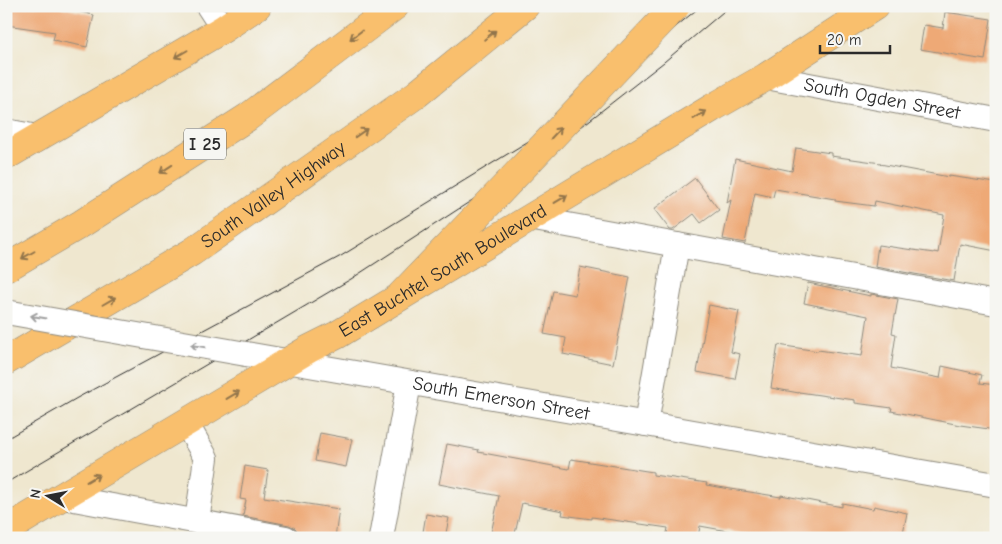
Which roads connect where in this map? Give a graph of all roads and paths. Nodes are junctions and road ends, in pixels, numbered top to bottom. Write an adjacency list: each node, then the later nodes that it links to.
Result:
1 (208, 6): 7 (street)
2 (257, 6): 7 (main road)
3 (396, 6): 15 (main road, I 25, one-way to 15)
4 (526, 6): 19 (main road, South Valley Highway, one-way to 4)
5 (676, 6): 16 (main road, one-way to 5, bridge)
6 (875, 6): 8 (main road, East Buchtel South Boulevard)
7 (223, 29): 11 (main road, one-way to 11)
8 (766, 77): 9 (street, South Ogden Street); 13 (main road, East Buchtel South Boulevard, one-way to 8)
9 (996, 120)
10 (6, 131): 11 (street)
11 (37, 137): 12 (main road)
12 (6, 156)
13 (529, 218): 14 (street); 16 (main road, East Buchtel South Boulevard)
14 (677, 244): 17 (street); 23 (street)
15 (6, 268)
16 (400, 296): 20 (main road, East Buchtel South Boulevard)
17 (996, 303)
18 (6, 312): 20 (street, South Emerson Street, one-way to 18, bridge)
19 (6, 361)
20 (288, 362): 21 (street, South Emerson Street); 22 (main road, East Buchtel South Boulevard, one-way to 20)
21 (409, 383): 23 (street, South Emerson Street); 29 (street)
22 (186, 423): 25 (main road, East Buchtel South Boulevard, one-way to 22); 26 (street)
23 (646, 424): 24 (street, South Emerson Street)
24 (996, 486)
25 (63, 497): 26 (street); 27 (main road, East Buchtel South Boulevard)
26 (197, 522): 28 (street)
27 (6, 530)
28 (286, 538)
29 (381, 538)

